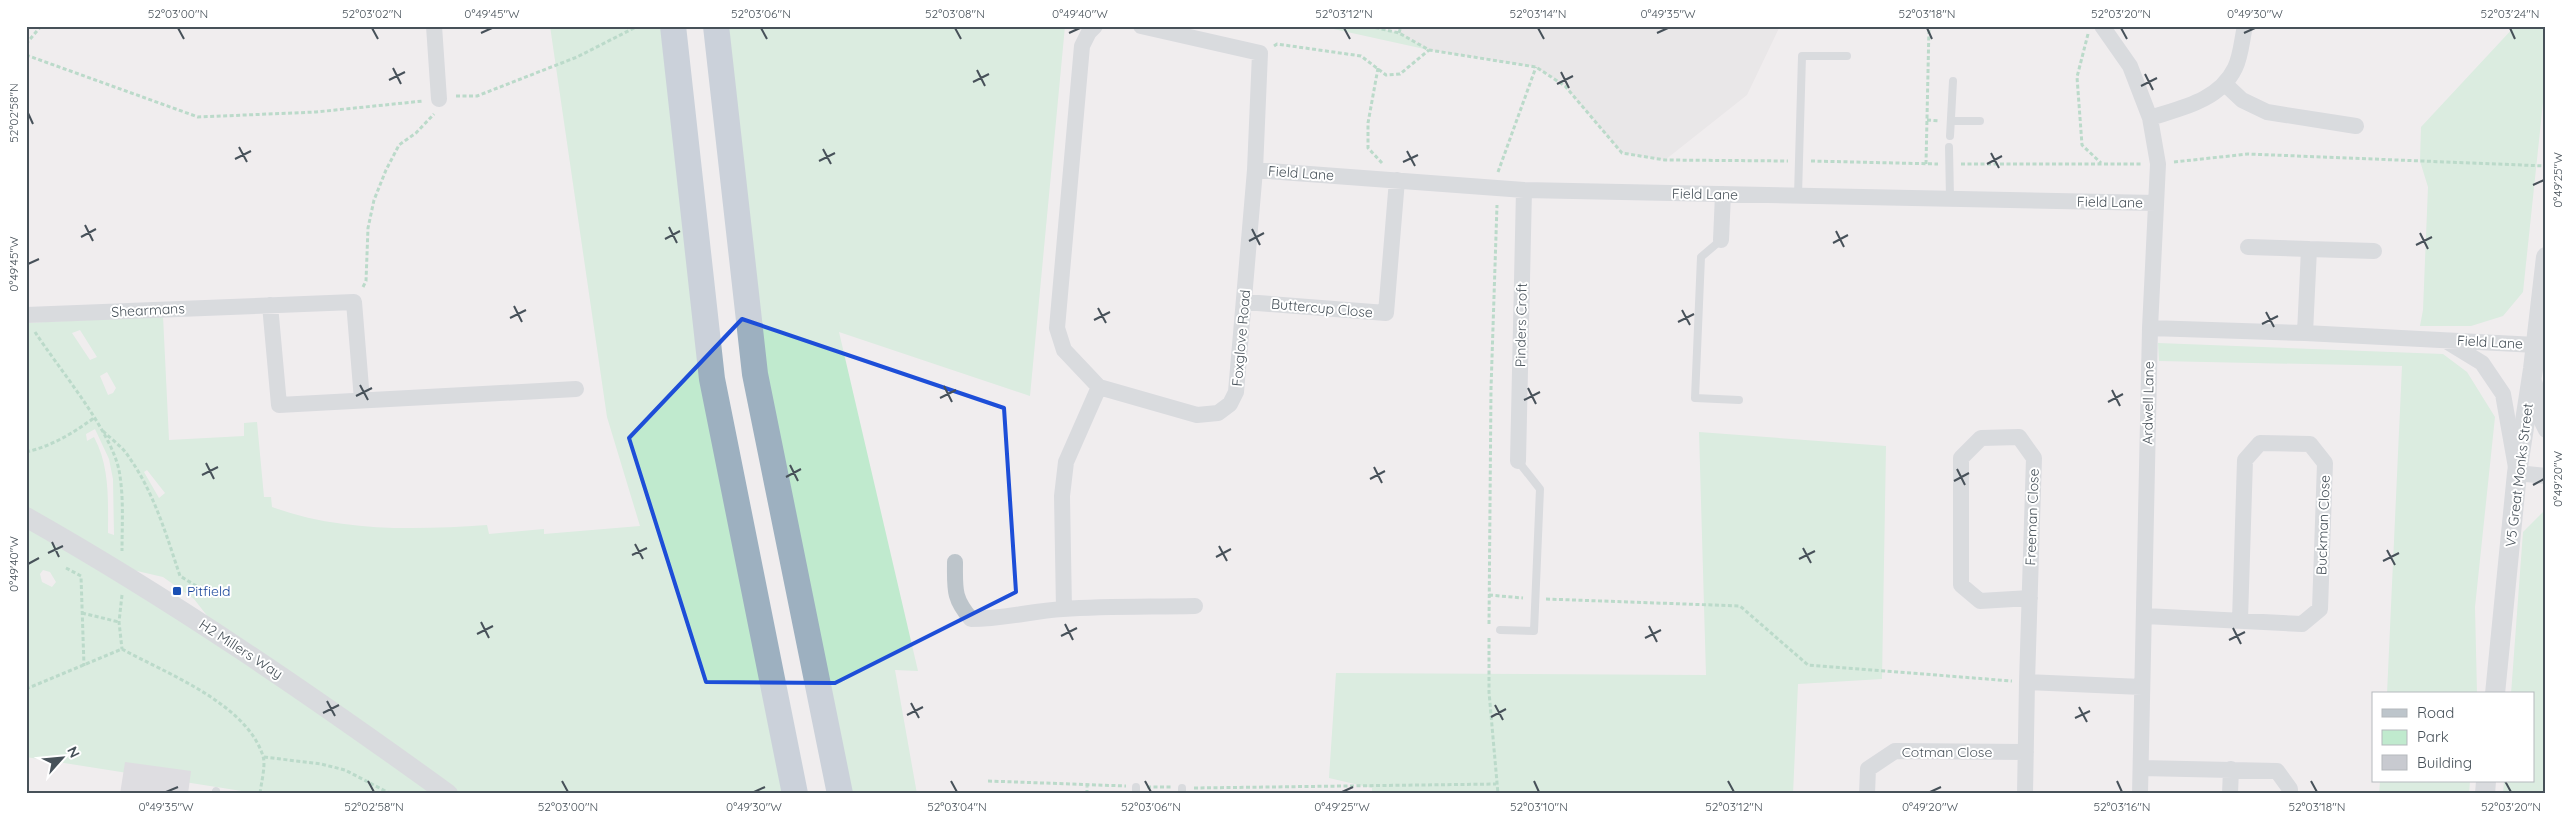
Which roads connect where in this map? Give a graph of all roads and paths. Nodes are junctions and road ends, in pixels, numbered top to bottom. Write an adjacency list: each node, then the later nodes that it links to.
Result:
1 (41, 26): 13 (path)
2 (434, 26): 22 (street)
3 (638, 26): 22 (path)
4 (673, 26): 102 (highway)
5 (716, 26): 103 (highway)
6 (1095, 26): 57 (street)
7 (1141, 26): 15 (street)
8 (1401, 26): 12 (path)
9 (1929, 26): 30 (path)
10 (2245, 26): 21 (street)
11 (2095, 29): 23 (street, Ardwell Lane); 29 (path)
12 (1399, 33)
13 (26, 44)
14 (1429, 50): 19 (path)
15 (1260, 53): 19 (path); 33 (street, Foxglove Road)
16 (26, 55): 22 (path)
17 (1847, 56): 38 (lane)
18 (1536, 66): 35 (path)
19 (1378, 67): 34 (path)
20 (1953, 81): 24 (lane)
21 (2226, 84): 23 (street); 26 (street)
22 (439, 104): 47 (path)
23 (2150, 118): 40 (street, Ardwell Lane)
24 (1951, 121): 25 (lane); 27 (lane)
25 (1980, 121)
26 (2356, 126)
27 (1950, 136)
28 (1949, 147): 39 (lane)
29 (2101, 163)
30 (1926, 164)
31 (2532, 165): 32 (path)
32 (2546, 166)
33 (1255, 170): 34 (street, Field Lane); 49 (street, Foxglove Road)
34 (1397, 180): 35 (street, Field Lane); 49 (street, Buttercup Close)
35 (1497, 188): 36 (street, Field Lane); 74 (path)
36 (1524, 190): 37 (street, Field Lane); 65 (street, Pinders Croft)
37 (1722, 194): 38 (street, Field Lane); 41 (street)
38 (1798, 195): 39 (street, Field Lane)
39 (1950, 198): 40 (street, Field Lane)
40 (2156, 203): 52 (street, Ardwell Lane)
41 (1721, 240): 60 (lane)
42 (2248, 247): 43 (street)
43 (2310, 249): 44 (street); 53 (street)
44 (2374, 251)
45 (2546, 257): 55 (street, V5 Great Monks Street)
46 (353, 287): 47 (path)
47 (363, 287): 48 (path)
48 (364, 296)
49 (1245, 302): 57 (street, Foxglove Road)
50 (270, 305): 51 (street, Shearmans); 59 (street, Shearmans); 59 (street)
51 (28, 315): 61 (path)
52 (2150, 328): 53 (street, Field Lane); 80 (street, Ardwell Lane)
53 (2305, 333): 54 (street, Field Lane)
54 (2444, 340): 55 (street, Field Lane); 66 (street, Field Lane)
55 (2536, 345): 56 (street, V5 Great Monks Street)
56 (2533, 369): 63 (street); 66 (street, V5 Great Monks Street)
57 (1099, 387): 78 (street)
58 (576, 389): 59 (street)
59 (362, 400)
60 (1739, 400)
61 (94, 418): 64 (path); 69 (path)
62 (100, 429): 72 (path)
63 (2546, 430)
64 (26, 452)
65 (1518, 461): 75 (lane)
66 (2517, 473): 67 (street); 89 (street, V5 Great Monks Street)
67 (2546, 476)
68 (26, 517): 101 (street, H2 Millers Way)
69 (122, 558)
70 (955, 562): 78 (street)
71 (66, 568): 79 (path)
72 (198, 587)
73 (122, 592): 82 (path)
74 (1489, 596): 75 (path); 95 (path)
75 (1536, 598): 83 (lane); 86 (path)
76 (2030, 598): 76 (street, Freeman Close); 86 (street, Freeman Close)
77 (1195, 606): 78 (street)
78 (1064, 609)
79 (82, 614): 82 (path); 85 (path)
80 (2145, 616): 81 (street, Buckman Close); 87 (street, Ardwell Lane)
81 (2240, 620): 81 (street, Buckman Close)
82 (119, 622): 84 (path)
83 (1500, 630)
84 (122, 649): 85 (path); 91 (path)
85 (84, 666): 88 (path)
86 (2027, 682): 87 (street); 90 (street)
87 (2142, 688): 92 (street, Ardwell Lane)
88 (26, 689)
89 (2495, 692)
90 (2026, 752): 106 (street, Cotman Close); 107 (street)
91 (264, 757): 99 (path); 100 (path)
92 (2141, 768): 93 (street); 108 (street, Ardwell Lane)
93 (2231, 769): 109 (street); 110 (street)
94 (988, 781): 96 (path)
95 (1496, 784): 98 (path); 105 (path)
96 (1088, 785): 97 (path); 104 (path)
97 (1136, 790): 98 (path)
98 (1182, 791)
99 (260, 794)
100 (390, 794)
101 (448, 794)
102 (795, 794)
103 (840, 794)
104 (1087, 794)
105 (1498, 794)
106 (1867, 794)
107 (2025, 794)
108 (2140, 794)
109 (2230, 794)
110 (2290, 794)

